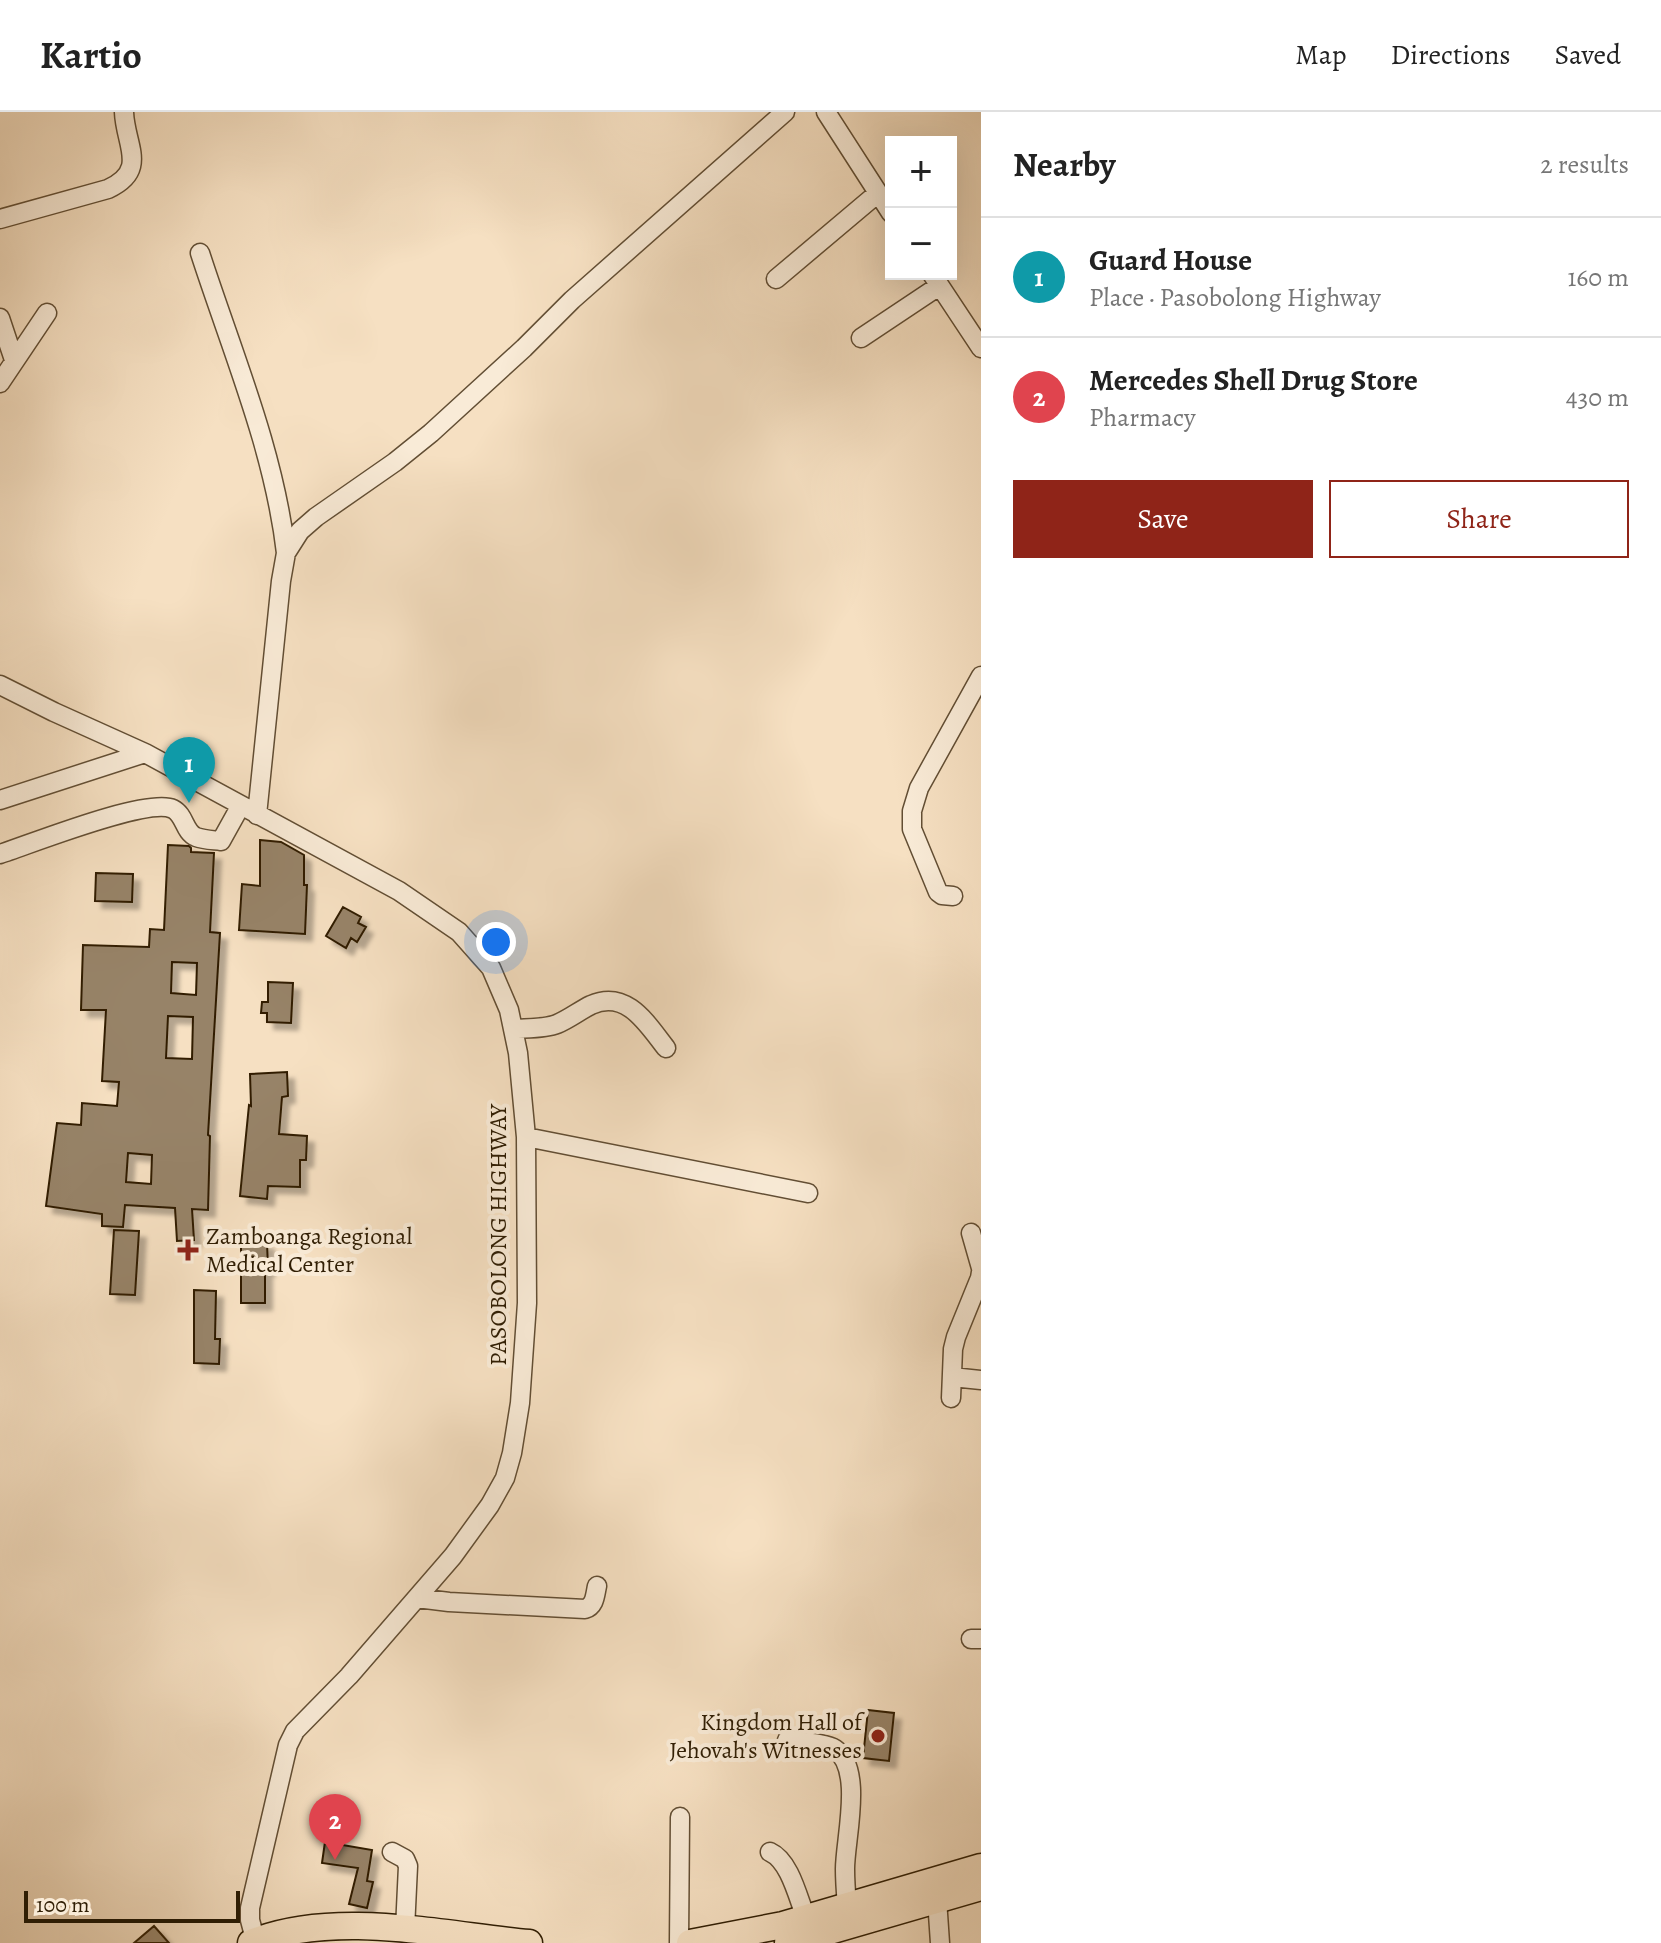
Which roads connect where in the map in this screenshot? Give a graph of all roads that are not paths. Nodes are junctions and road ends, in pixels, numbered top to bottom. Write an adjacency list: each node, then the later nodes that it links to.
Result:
1 (124, 112): 6 (street)
2 (785, 112): 16 (street)
3 (826, 112): 4 (street)
4 (878, 193): 5 (street); 8 (street)
5 (888, 208)
6 (0, 219)
7 (200, 253): 16 (street)
8 (776, 279)
9 (936, 280): 12 (street); 13 (street)
10 (47, 313): 14 (street)
11 (0, 318): 14 (street)
12 (861, 338)
13 (981, 348)
14 (14, 360): 15 (street)
15 (0, 383)
16 (286, 553): 21 (street)
17 (981, 676): 23 (street)
18 (0, 685): 19 (street, PASOBOLONG HIGHWAY)
19 (145, 753): 20 (street); 21 (street, PASOBOLONG HIGHWAY)
20 (0, 800)
21 (249, 810): 22 (street); 24 (street, PASOBOLONG HIGHWAY)
22 (0, 854)
23 (953, 896)
24 (513, 1029): 25 (street); 26 (street, PASOBOLONG HIGHWAY)
25 (666, 1048)
26 (526, 1137): 27 (street); 34 (street, PASOBOLONG HIGHWAY)
27 (808, 1193)
28 (971, 1233): 29 (street)
29 (981, 1270): 30 (street)
30 (952, 1377): 31 (street); 32 (street)
31 (981, 1380)
32 (951, 1398)
33 (597, 1586): 34 (street)
34 (417, 1598): 44 (street, PASOBOLONG HIGHWAY)
35 (787, 1740): 41 (street)
36 (680, 1817): 46 (street)
37 (392, 1852): 42 (street)
38 (770, 1852): 43 (street)
39 (976, 1877): 40 (highway); 41 (highway)
40 (937, 1899): 43 (highway); 48 (street)
41 (847, 1906): 43 (highway)
42 (405, 1929): 44 (highway); 45 (highway)
43 (804, 1935): 47 (highway)
44 (254, 1942)
45 (529, 1943)
46 (679, 1943)
47 (690, 1943)
48 (940, 1943)

